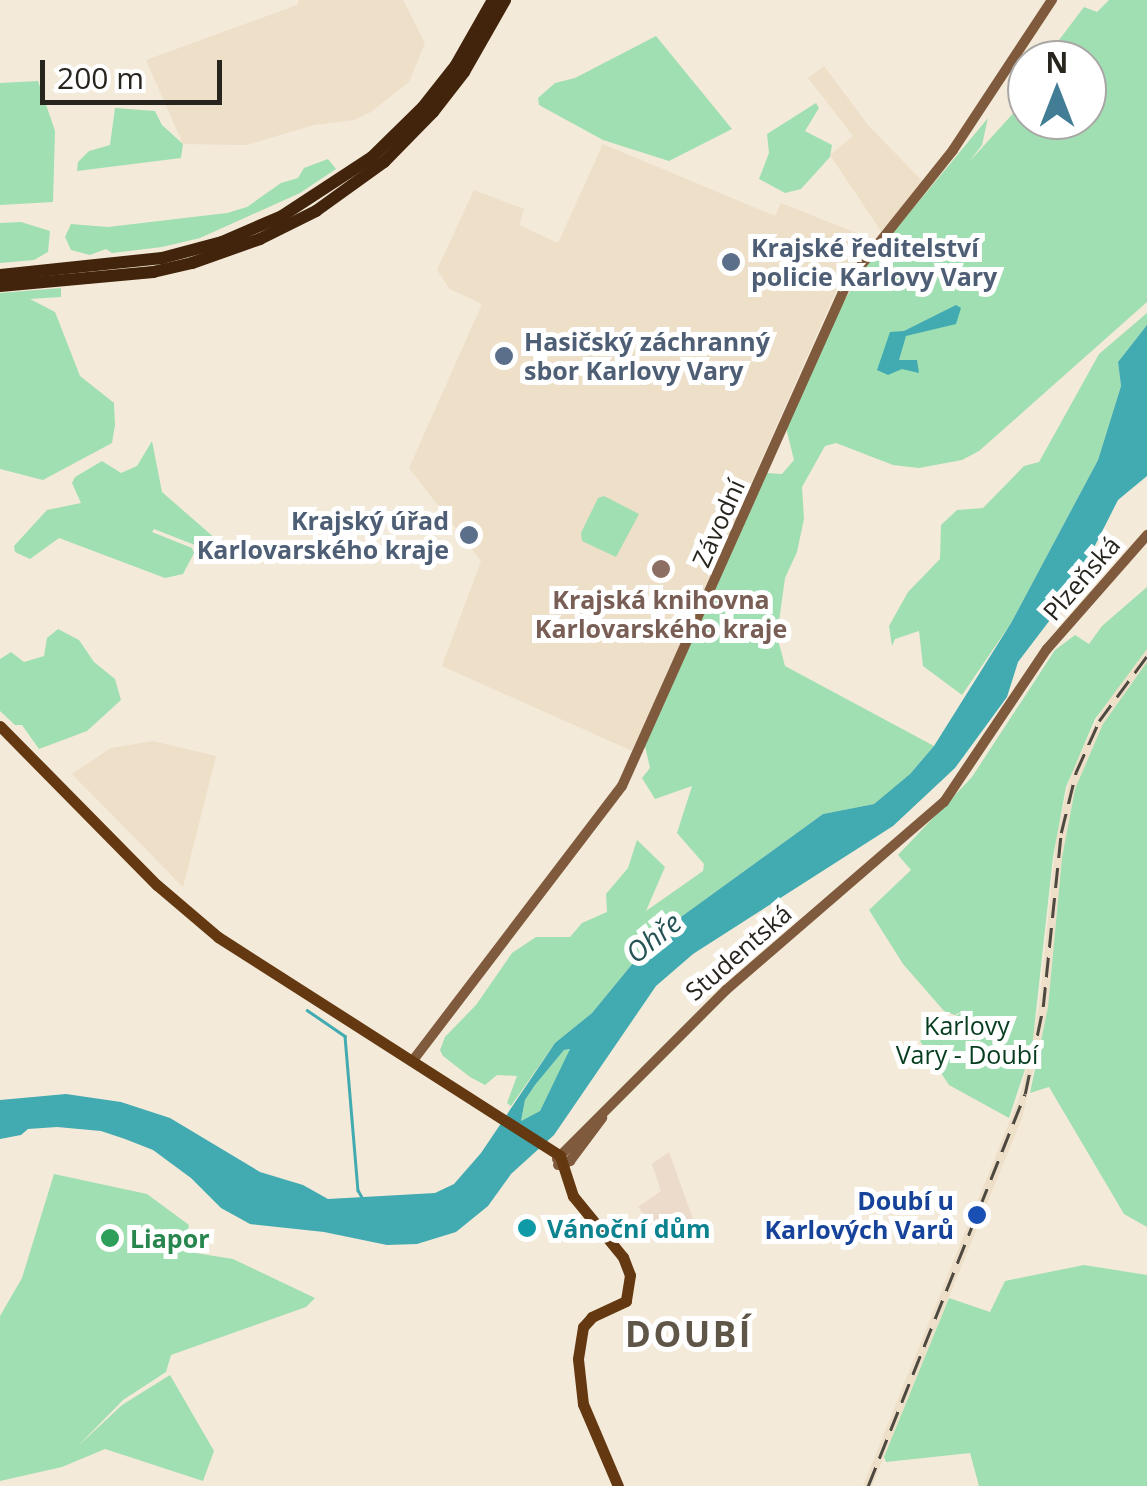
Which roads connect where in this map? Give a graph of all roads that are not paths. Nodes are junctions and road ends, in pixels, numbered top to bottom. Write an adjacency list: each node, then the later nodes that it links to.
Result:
1 (492, 0): 4 (highway)
2 (505, 0): 4 (highway)
3 (1052, 0): 11 (street, Závodní)
4 (77, 275): 6 (highway)
5 (0, 276): 6 (highway)
6 (47, 277): 7 (highway)
7 (0, 286)
8 (1147, 535): 10 (street, Plzeňská)
9 (0, 726): 11 (main road)
10 (898, 842): 12 (street, Studentská)
11 (414, 1058): 12 (main road)
12 (559, 1158): 13 (main road); 13 (main road)
13 (570, 1198): 14 (main road)
14 (618, 1486)

